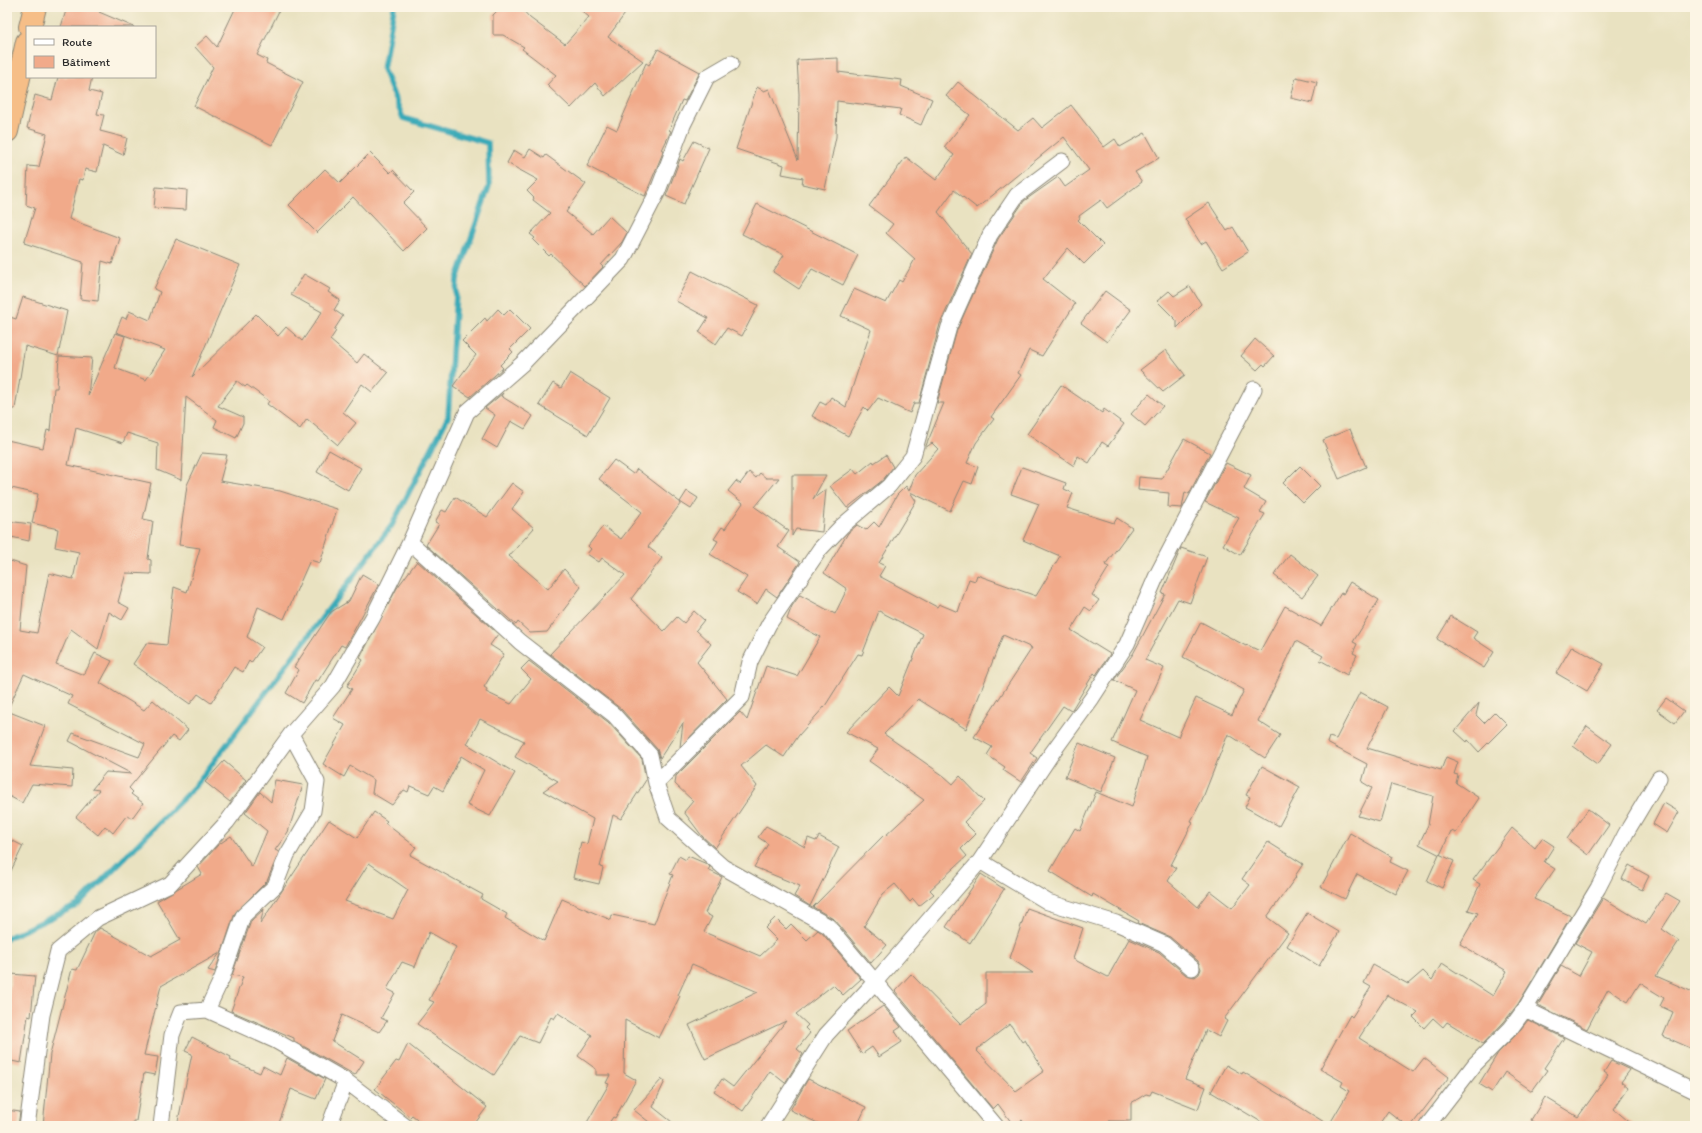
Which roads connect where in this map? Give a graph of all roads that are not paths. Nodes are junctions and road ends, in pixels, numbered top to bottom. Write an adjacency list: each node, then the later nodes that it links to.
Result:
1 (35, 7): 2 (highway)
2 (30, 26)
3 (26, 46): 5 (highway)
4 (731, 63): 8 (street)
5 (7, 131)
6 (1062, 161): 11 (street)
7 (1254, 389): 12 (street)
8 (410, 542): 9 (street); 11 (street)
9 (291, 734): 16 (street); 19 (street)
10 (1659, 778): 15 (street)
11 (656, 783): 14 (street)
12 (980, 861): 13 (street); 14 (street)
13 (1192, 968)
14 (875, 982): 23 (street); 24 (street)
15 (1525, 1009): 18 (street); 25 (street)
16 (207, 1010): 17 (street); 20 (street)
17 (346, 1081): 21 (street); 22 (street)
18 (1695, 1091)
19 (27, 1126)
20 (161, 1126)
21 (329, 1126)
22 (406, 1126)
23 (768, 1126)
24 (996, 1126)
25 (1427, 1126)

